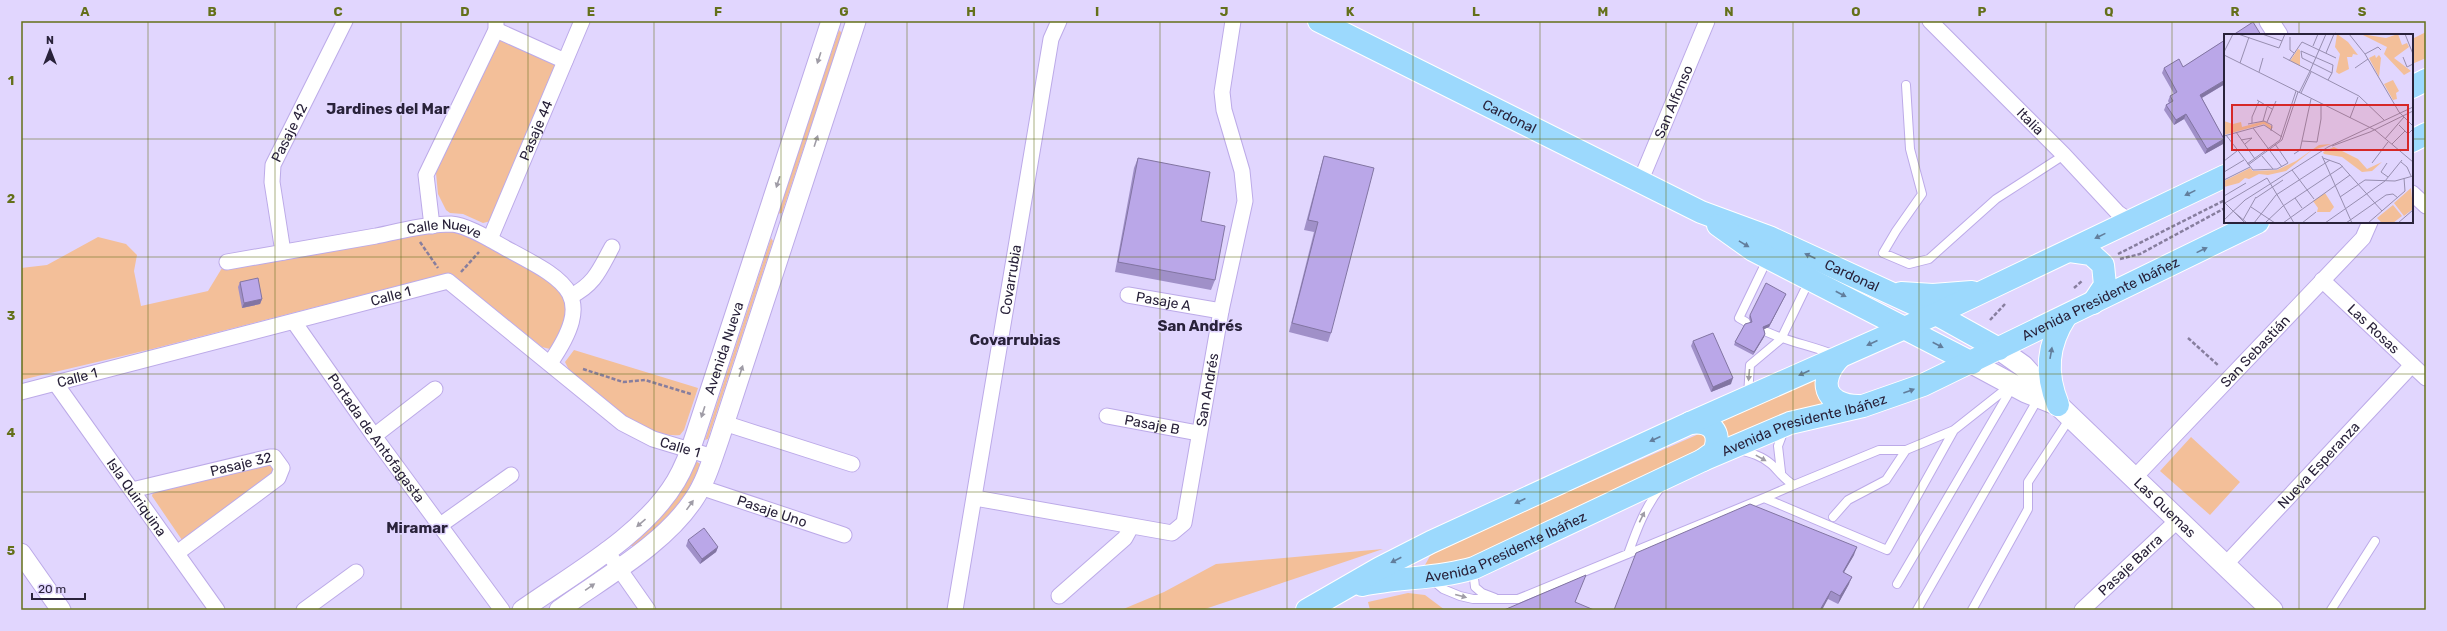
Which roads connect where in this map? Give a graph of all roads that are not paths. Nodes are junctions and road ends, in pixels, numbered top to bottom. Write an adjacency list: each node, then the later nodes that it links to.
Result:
1 (345, 21): 34 (street, Pasaje 42)
2 (582, 21): 13 (street, Pasaje 44)
3 (831, 21): 28 (street, Avenida Nueva, one-way to 28)
4 (1059, 21): 85 (street, Covarrubia)
5 (1233, 21): 44 (street, San Andrés)
6 (1319, 21): 21 (main road, Cardonal)
7 (1707, 21): 21 (street, San Alfonso)
8 (1930, 21): 19 (street, Italia)
9 (2269, 21): 12 (street)
10 (852, 22): 30 (street, Avenida Nueva, one-way to 10)
11 (496, 25): 13 (street); 29 (street)
12 (2277, 34)
13 (565, 61): 31 (street, Pasaje 44)
14 (2426, 80): 16 (main road)
15 (1906, 85): 19 (lane)
16 (2413, 86)
17 (2426, 134): 18 (main road)
18 (2413, 140)
19 (2064, 155): 25 (street, Italia)
20 (2224, 176): 25 (main road, Avenida Presidente Ibáñez, one-way to 25)
21 (1640, 182): 24 (main road, Cardonal)
22 (2413, 194): 23 (street)
23 (2426, 206)
24 (1701, 212): 35 (main road, Cardonal, one-way to 35); 40 (main road, Cardonal, one-way to 24)
25 (2130, 222): 33 (main road, Avenida Presidente Ibáñez, one-way to 33)
26 (2256, 223): 43 (main road, Avenida Presidente Ibáñez, one-way to 26)
27 (2370, 223): 38 (street, San Sebastián)
28 (765, 224): 30 (street); 74 (street, Avenida Nueva, one-way to 74)
29 (432, 226): 31 (street, Calle Nueve); 34 (street, Calle Nueve)
30 (787, 231): 66 (street, Avenida Nueva, one-way to 30)
31 (490, 239): 42 (street, Calle Nueve)
32 (612, 246): 42 (street)
33 (2070, 251): 39 (main road, Avenida Presidente Ibáñez); 43 (main road)
34 (283, 252): 36 (street, Calle Nueve)
35 (1769, 257): 37 (main road, Cardonal); 48 (lane)
36 (227, 262)
37 (1810, 278): 49 (main road, Cardonal, one-way to 49); 51 (lane)
38 (2322, 280): 56 (street, Las Rosas); 80 (street, San Sebastián)
39 (1996, 286): 40 (main road); 45 (main road, Avenida Presidente Ibáñez)
40 (1883, 290): 45 (main road, Cardonal)
41 (1128, 295): 44 (street, Pasaje A)
42 (571, 296): 54 (street)
43 (2093, 303): 46 (main road, Avenida Presidente Ibáñez)
44 (1221, 311): 70 (street, San Andrés)
45 (1936, 314): 49 (main road, Avenida Presidente Ibáñez); 52 (main road, Cardonal)
46 (2066, 316): 52 (main road, Avenida Presidente Ibáñez); 64 (main road, one-way to 46)
47 (294, 322): 54 (street, Calle 1); 58 (street, Calle 1); 71 (street, Portada de Antofagasta)
48 (1746, 322)
49 (1905, 328): 53 (main road, Avenida Presidente Ibáñez, one-way to 53); 55 (main road, Cardonal, one-way to 55)
50 (1767, 332): 51 (lane)
51 (1781, 339): 53 (lane); 62 (lane, one-way to 62)
52 (2000, 349): 55 (main road, Avenida Presidente Ibáñez); 64 (main road, Las Quemas)
53 (1840, 357): 62 (main road, Avenida Presidente Ibáñez, one-way to 62); 63 (main road)
54 (550, 363): 74 (street, Calle 1)
55 (1972, 363): 59 (main road, Las Quemas); 63 (main road, Avenida Presidente Ibáñez, one-way to 55)
56 (2412, 365): 57 (street, Las Rosas); 98 (street, Nueva Esperanza)
57 (2426, 378)
58 (56, 384): 61 (street, Calle 1); 84 (street, Isla Quiriquina)
59 (2013, 385): 64 (main road, Las Quemas); 69 (lane); 103 (lane)
60 (435, 390): 71 (street)
61 (21, 392)
62 (1748, 398): 67 (main road, Avenida Presidente Ibáñez)
63 (1863, 406): 68 (main road, Avenida Presidente Ibáñez)
64 (2056, 406): 80 (main road, Las Quemas); 116 (lane); 117 (lane)
65 (1107, 416): 70 (street, Pasaje B)
66 (724, 423): 75 (street, Avenida Nueva); 77 (street)
67 (1690, 423): 76 (main road); 93 (main road, Avenida Presidente Ibáñez, one-way to 93)
68 (1790, 423): 72 (main road, Avenida Presidente Ibáñez); 81 (lane)
69 (1954, 430): 73 (lane); 86 (lane)
70 (1198, 433): 90 (street, San Andrés)
71 (374, 436): 89 (street, Portada de Antofagasta)
72 (1729, 449): 76 (main road, Avenida Presidente Ibáñez); 81 (lane, one-way to 81)
73 (1906, 450): 82 (lane); 87 (lane)
74 (690, 451): 75 (street, Calle 1); 94 (street, Avenida Nueva, one-way to 94)
75 (713, 457): 83 (street, Avenida Nueva)
76 (1703, 460): 78 (main road, Avenida Presidente Ibáñez)
77 (852, 464)
78 (1673, 474): 97 (lane, one-way to 78); 100 (main road, Avenida Presidente Ibáñez)
79 (511, 475): 89 (street)
80 (2135, 477): 88 (main road, Las Quemas)
81 (1785, 480): 82 (lane)
82 (1794, 485): 86 (lane)
83 (700, 487): 91 (street, Pasaje Uno); 99 (street, Avenida Nueva, one-way to 83)
84 (132, 490): 95 (street, Isla Quiriquina); 95 (street, Pasaje 32)
85 (975, 498): 90 (street, San Andrés); 114 (street, Covarrubia)
86 (1764, 498): 97 (lane)
87 (1833, 517)
88 (2179, 519): 98 (main road, Las Quemas); 118 (street, Pasaje Barra)
89 (439, 526): 110 (street, Portada de Antofagasta)
90 (1131, 528): 105 (street)
91 (844, 535)
92 (2375, 541): 120 (lane)
93 (1431, 542): 102 (main road); 104 (main road, Avenida Presidente Ibáñez, one-way to 104)
94 (606, 550): 99 (street); 111 (street, Avenida Nueva)
95 (177, 553): 108 (street, Isla Quiriquina)
96 (21, 554): 107 (street)
97 (1628, 554): 106 (lane)
98 (2225, 565): 119 (main road, Las Quemas)
99 (618, 568): 112 (street, Avenida Nueva, one-way to 99); 113 (street)
100 (1474, 568): 102 (main road, Avenida Presidente Ibáñez); 106 (lane)
101 (356, 572): 109 (street)
102 (1429, 577): 104 (main road, Avenida Presidente Ibáñez); 106 (lane, one-way to 106)
103 (1897, 584)
104 (1338, 591): 115 (main road, Avenida Presidente Ibáñez)
105 (1059, 596)
106 (1499, 600)
107 (61, 610)
108 (217, 610)
109 (304, 610)
110 (502, 610)
111 (522, 610)
112 (558, 610)
113 (648, 610)
114 (955, 610)
115 (1307, 610)
116 (1917, 610)
117 (1972, 610)
118 (2082, 610)
119 (2272, 610)
120 (2331, 610)

